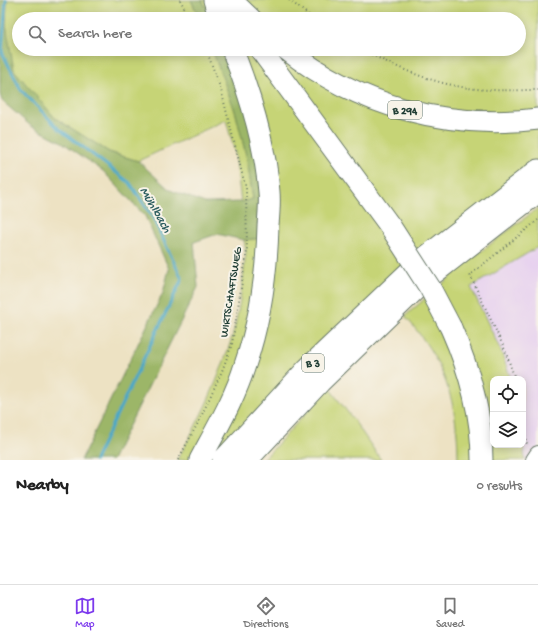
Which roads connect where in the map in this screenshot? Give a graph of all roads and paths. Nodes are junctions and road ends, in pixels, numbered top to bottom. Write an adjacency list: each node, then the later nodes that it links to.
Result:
1 (180, 0): 6 (path)
2 (214, 0): 7 (highway)
3 (225, 0): 8 (highway)
4 (231, 0): 9 (highway)
5 (289, 0): 10 (path)
6 (186, 12)
7 (218, 12)
8 (233, 12)
9 (244, 12)
10 (305, 12)
11 (209, 56): 25 (path, WIRTSCHAFTSWEG)
12 (235, 56): 26 (highway)
13 (265, 56): 29 (highway, bridge)
14 (296, 56): 17 (highway, B 294)
15 (374, 56): 16 (path)
16 (538, 90)
17 (538, 119)
18 (538, 170): 21 (highway, B 3)
19 (538, 192): 21 (highway, B 3)
20 (538, 220): 22 (path)
21 (421, 273): 27 (highway, B 3); 28 (highway, B 3)
22 (514, 376)
23 (526, 442): 24 (path)
24 (536, 457)
25 (178, 460)
26 (200, 460)
27 (223, 460)
28 (247, 460)
29 (482, 460)

